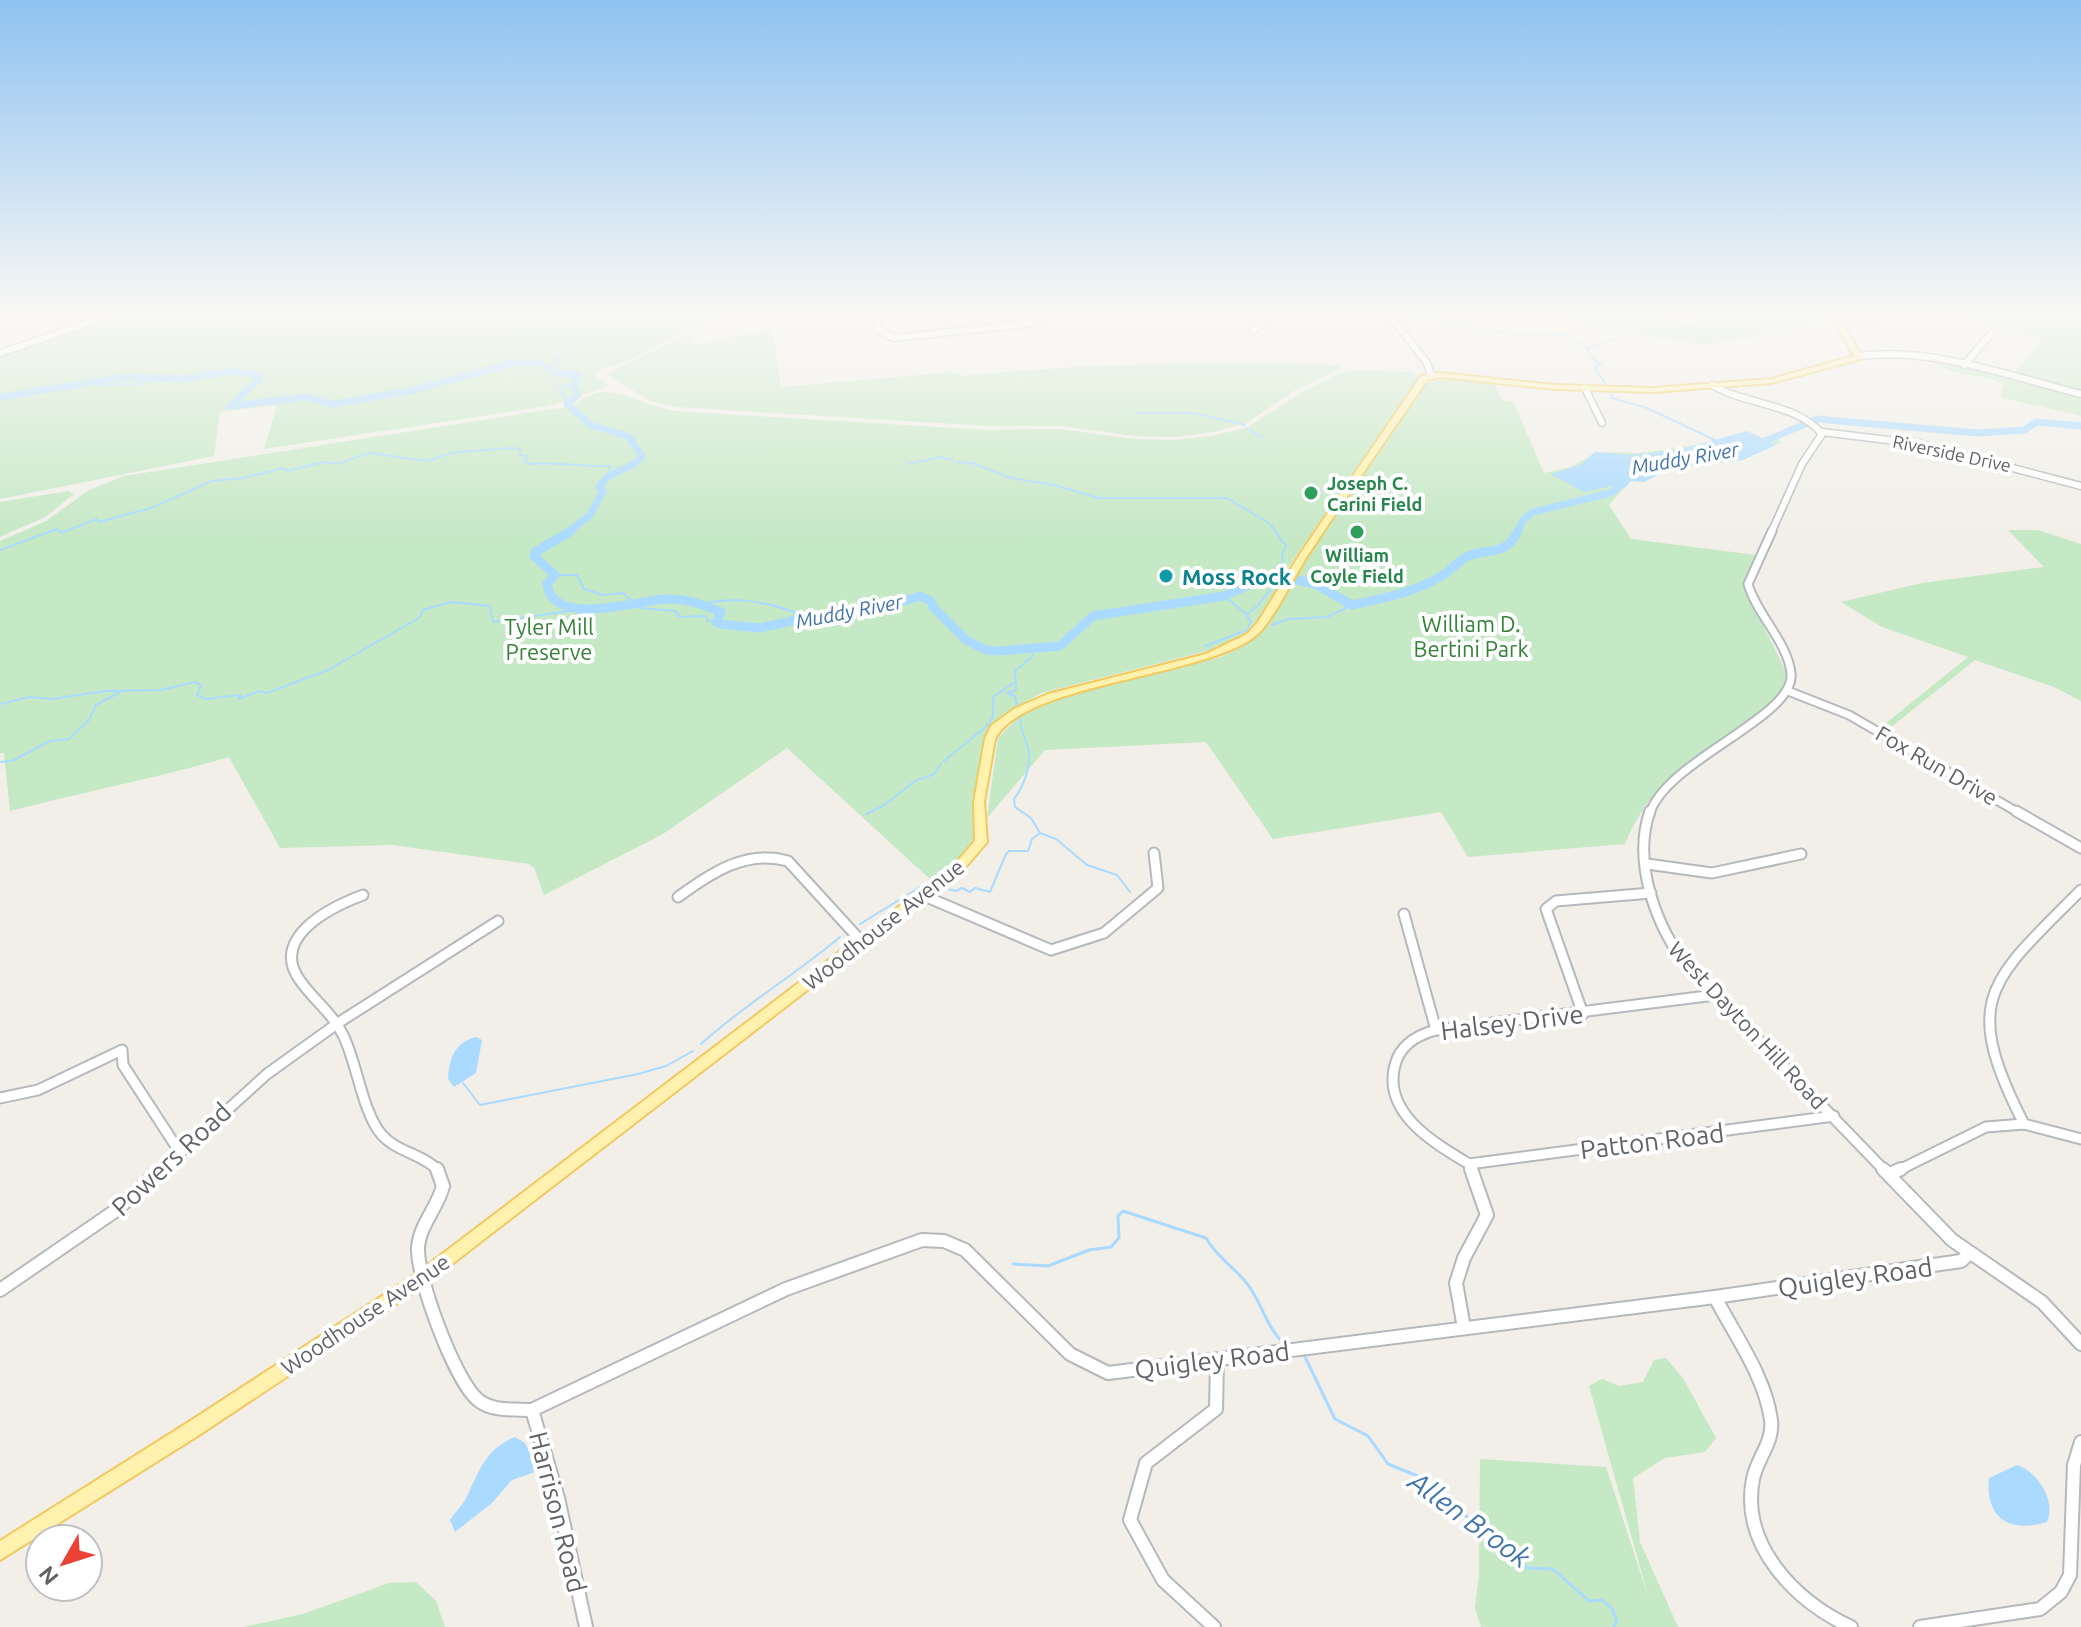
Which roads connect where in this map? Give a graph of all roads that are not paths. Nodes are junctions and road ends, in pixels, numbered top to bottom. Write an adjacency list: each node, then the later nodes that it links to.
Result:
1 (1417, 388): 18 (main road, Woodhouse Avenue)
2 (1585, 388): 3 (main road); 7 (street)
3 (1677, 388)
4 (1718, 388): 8 (street)
5 (2056, 388): 6 (street)
6 (2081, 394)
7 (1602, 423)
8 (1822, 432): 9 (street, Riverside Drive); 10 (street)
9 (2081, 486)
10 (1788, 691): 11 (street, Fox Run Drive); 14 (street, West Dayton Hill Road)
11 (2081, 848)
12 (1154, 853): 18 (street)
13 (1801, 854): 14 (street)
14 (1647, 864): 16 (street, West Dayton Hill Road)
15 (2081, 890): 29 (street)
16 (1651, 893): 23 (street, West Dayton Hill Road); 24 (street)
17 (363, 895): 25 (street)
18 (922, 895): 22 (main road, Woodhouse Avenue)
19 (678, 897): 22 (street)
20 (1404, 914): 26 (street)
21 (498, 921): 25 (street)
22 (861, 941): 35 (main road, Woodhouse Avenue)
23 (1715, 995): 24 (street, Halsey Drive); 28 (street, West Dayton Hill Road)
24 (1583, 1014): 26 (street, Halsey Drive)
25 (338, 1023): 31 (street, Powers Road); 35 (street, Harrison Road)
26 (1436, 1030): 32 (street, Halsey Drive)
27 (0, 1098): 31 (street)
28 (1834, 1116): 32 (street, Patton Road); 33 (street, West Dayton Hill Road)
29 (2024, 1124): 30 (street); 33 (street)
30 (2081, 1139)
31 (179, 1151): 36 (street, Powers Road)
32 (1469, 1164): 38 (street)
33 (1890, 1174): 34 (street, West Dayton Hill Road)
34 (1969, 1254): 37 (street, Quigley Road); 39 (street, West Dayton Hill Road)
35 (421, 1279): 41 (street, Harrison Road); 43 (main road, Woodhouse Avenue)
36 (0, 1290)
37 (1715, 1297): 38 (street, Quigley Road); 46 (street)
38 (1464, 1328): 40 (street, Quigley Road)
39 (2081, 1344)
40 (1217, 1361): 41 (street, Quigley Road); 45 (street)
41 (532, 1410): 44 (street, Harrison Road)
42 (2081, 1442): 47 (street)
43 (0, 1551)
44 (586, 1627)
45 (1214, 1627)
46 (1851, 1627)
47 (1920, 1627)

